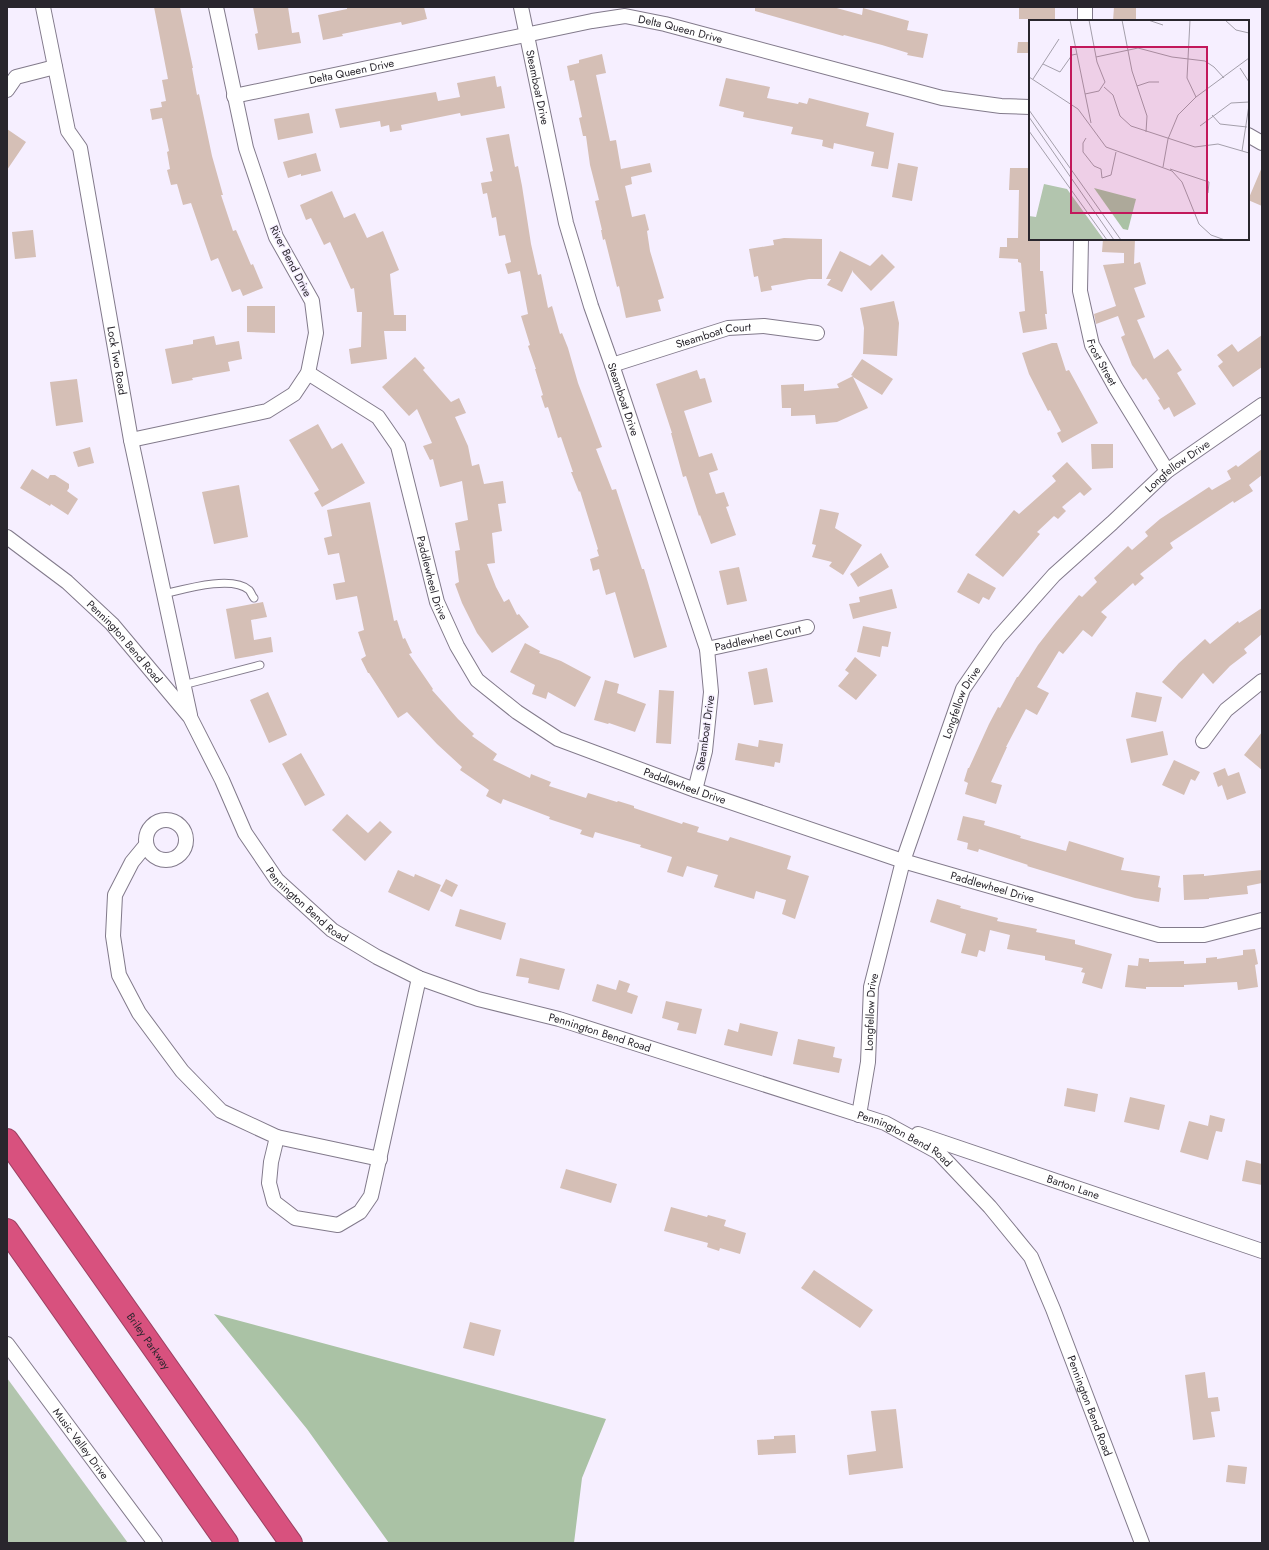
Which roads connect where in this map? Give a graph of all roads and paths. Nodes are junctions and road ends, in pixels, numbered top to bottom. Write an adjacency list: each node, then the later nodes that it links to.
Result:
1 (43, 7): 7 (street, Lock Two Road)
2 (216, 7): 9 (street, River Bend Drive)
3 (521, 7): 6 (street, Steamboat Drive)
4 (1085, 7): 5 (street)
5 (1085, 20)
6 (526, 35): 9 (street, Delta Queen Drive); 10 (street, Delta Queen Drive); 15 (street, Steamboat Drive)
7 (55, 67): 8 (street); 18 (street, Lock Two Road)
8 (7, 90)
9 (234, 96): 16 (street, River Bend Drive)
10 (1029, 107)
11 (1249, 136): 12 (street)
12 (1262, 143)
13 (1081, 240): 19 (street, Frost Street)
14 (817, 333): 15 (street, Steamboat Court)
15 (612, 364): 24 (street, Steamboat Drive)
16 (308, 373): 18 (street, River Bend Drive); 30 (street, Paddlewheel Drive)
17 (1262, 406): 19 (street, Longfellow Drive)
18 (131, 440): 21 (street, Lock Two Road)
19 (1167, 471): 32 (street, Longfellow Drive)
20 (7, 536): 28 (street, Pennington Bend Road)
21 (164, 594): 22 (lane); 27 (street, Lock Two Road)
22 (254, 598)
23 (807, 627): 24 (street, Paddlewheel Court)
24 (707, 649): 30 (street, Steamboat Drive)
25 (260, 665): 27 (lane)
26 (1262, 681): 29 (street)
27 (183, 685): 28 (street, Lock Two Road)
28 (190, 717): 34 (street, Pennington Bend Road)
29 (1203, 741)
30 (695, 790): 32 (street, Paddlewheel Drive)
31 (146, 845): 37 (street)
32 (903, 861): 33 (street, Paddlewheel Drive); 35 (street, Longfellow Drive)
33 (1262, 920)
34 (419, 978): 35 (street, Pennington Bend Road); 39 (street)
35 (859, 1115): 36 (street, Pennington Bend Road)
36 (885, 1123): 41 (street, Barton Lane); 46 (street, Pennington Bend Road)
37 (277, 1137): 39 (street); 39 (street)
38 (7, 1140): 45 (highway, Briley Parkway)
39 (380, 1159)
40 (7, 1230): 44 (highway)
41 (1262, 1251)
42 (7, 1344): 43 (street, Music Valley Drive)
43 (155, 1543)
44 (228, 1543)
45 (291, 1543)
46 (1142, 1543)

